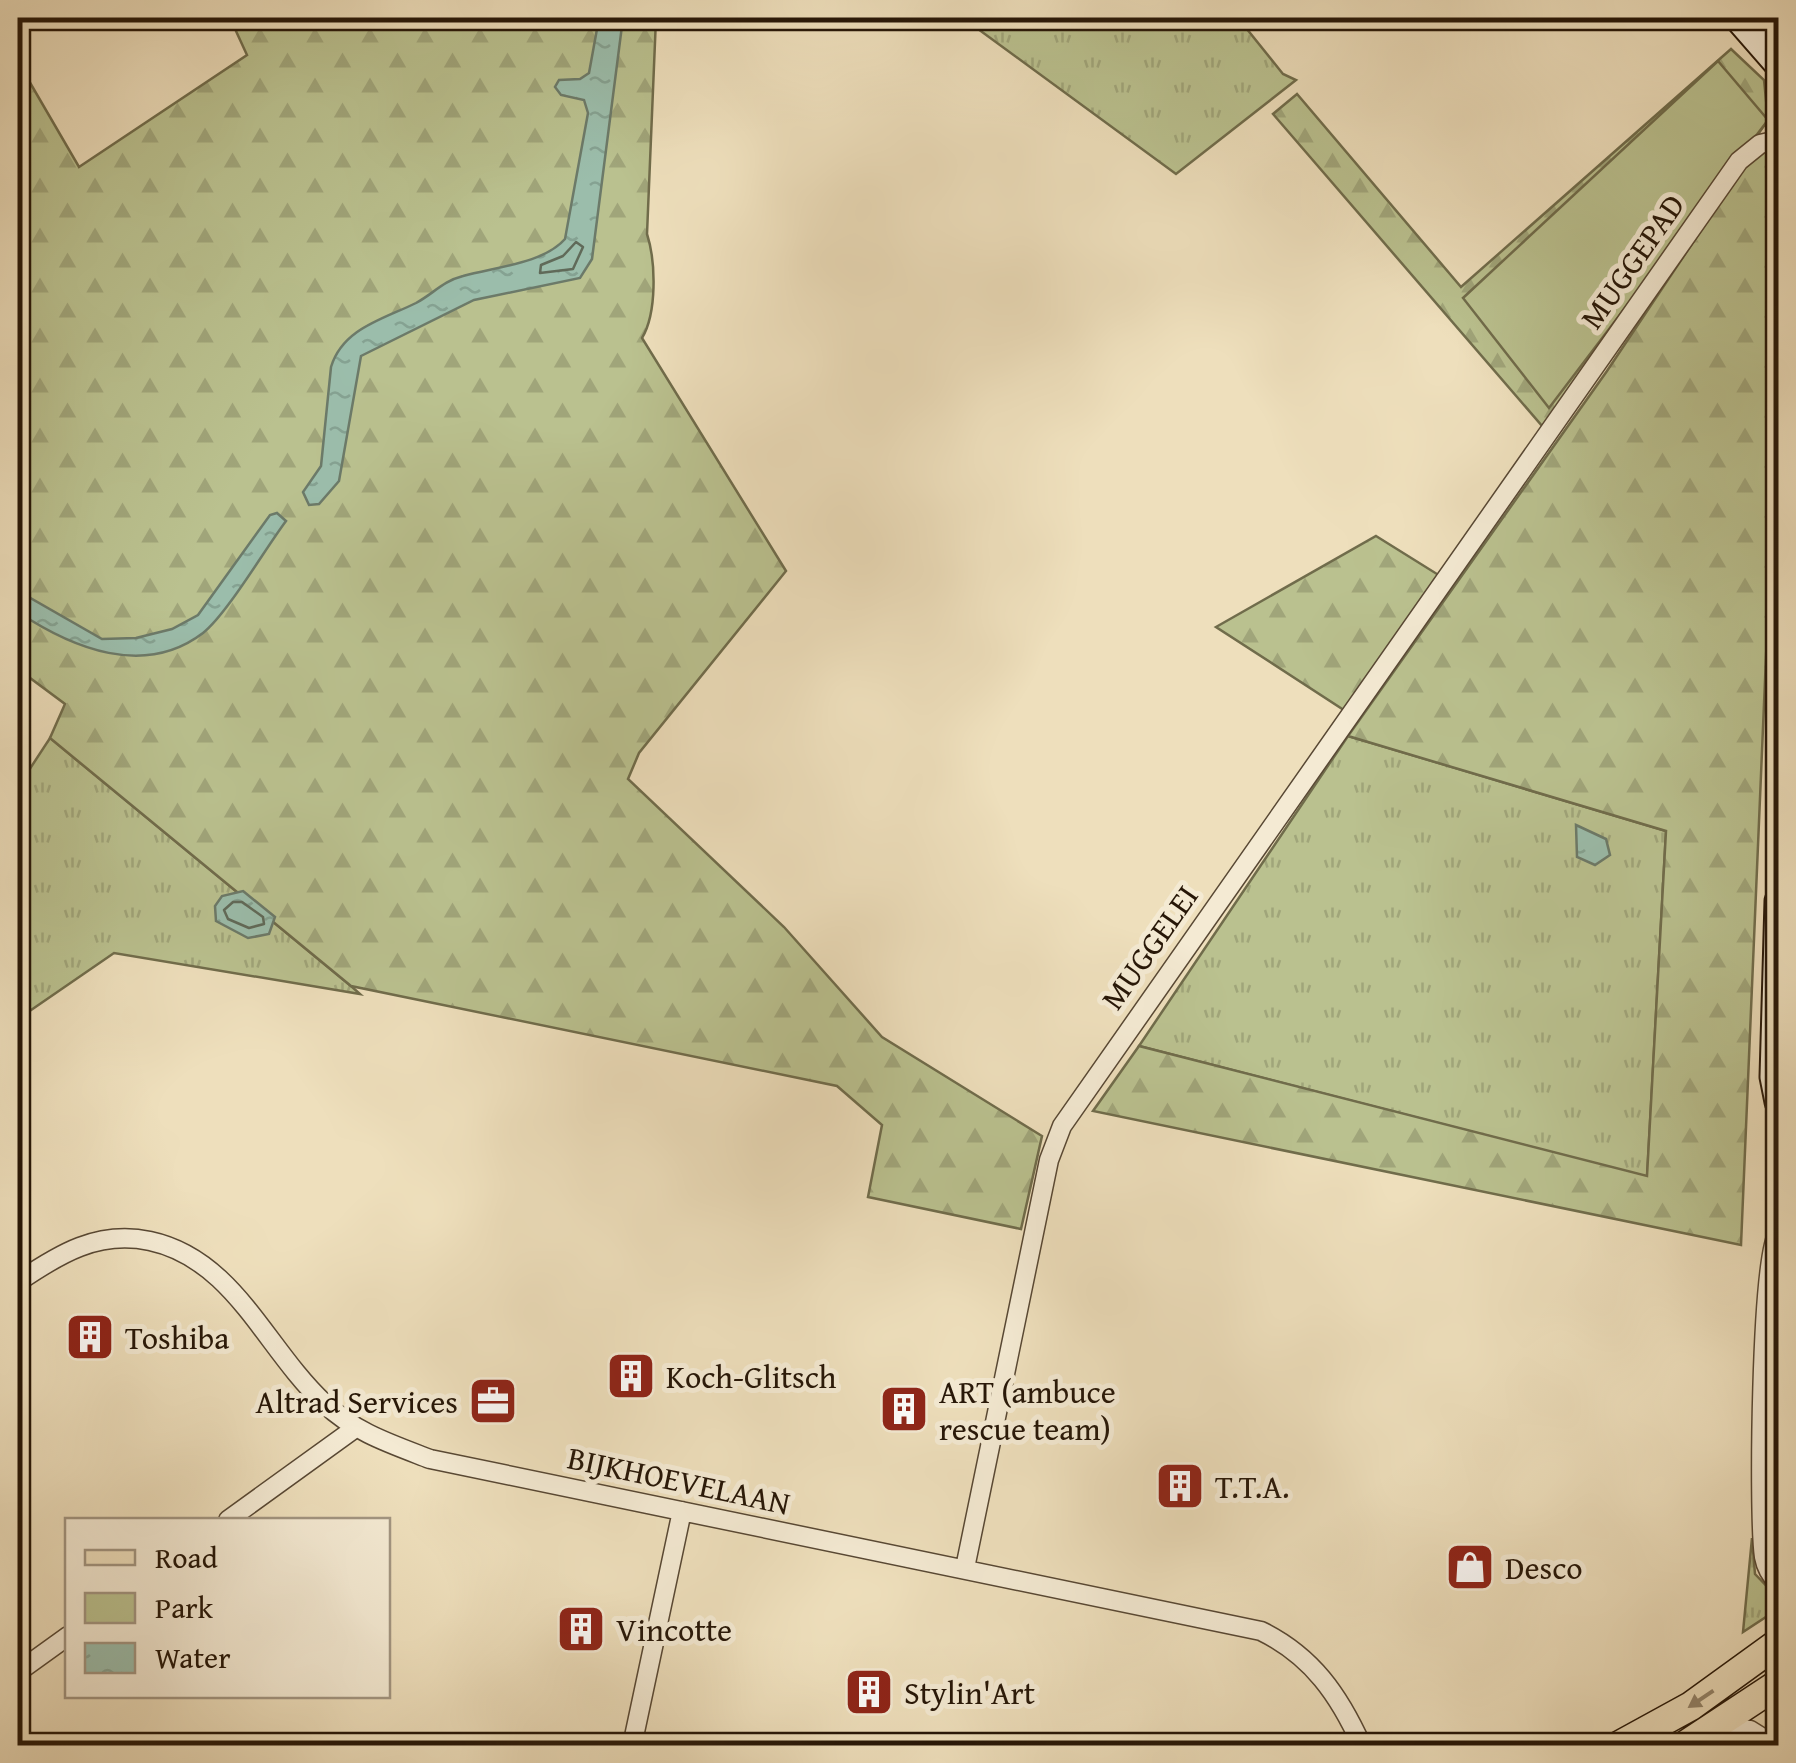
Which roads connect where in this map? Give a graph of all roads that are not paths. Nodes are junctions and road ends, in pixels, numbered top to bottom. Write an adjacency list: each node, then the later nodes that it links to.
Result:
1 (1737, 18): 2 (street)
2 (1775, 53)
3 (1778, 140): 4 (street, MUGGEPAD)
4 (1549, 434): 13 (street, MUGGELEI)
5 (1778, 901): 6 (street)
6 (1777, 1047): 7 (street)
7 (1778, 1102)
8 (1778, 1233): 14 (street)
9 (18, 1282): 10 (street, BIJKHOEVELAAN)
10 (354, 1429): 11 (street, BIJKHOEVELAAN); 12 (street)
11 (682, 1511): 13 (street, BIJKHOEVELAAN); 20 (street)
12 (231, 1518)
13 (965, 1568): 21 (street, BIJKHOEVELAAN)
14 (1778, 1583)
15 (65, 1638): 17 (street)
16 (1778, 1643): 22 (main road, one-way to 22)
17 (18, 1672)
18 (1778, 1684): 19 (main road)
19 (1716, 1726): 23 (main road); 24 (street)
20 (632, 1746)
21 (1362, 1746)
22 (1618, 1746)
23 (1684, 1746)
24 (1776, 1746)

